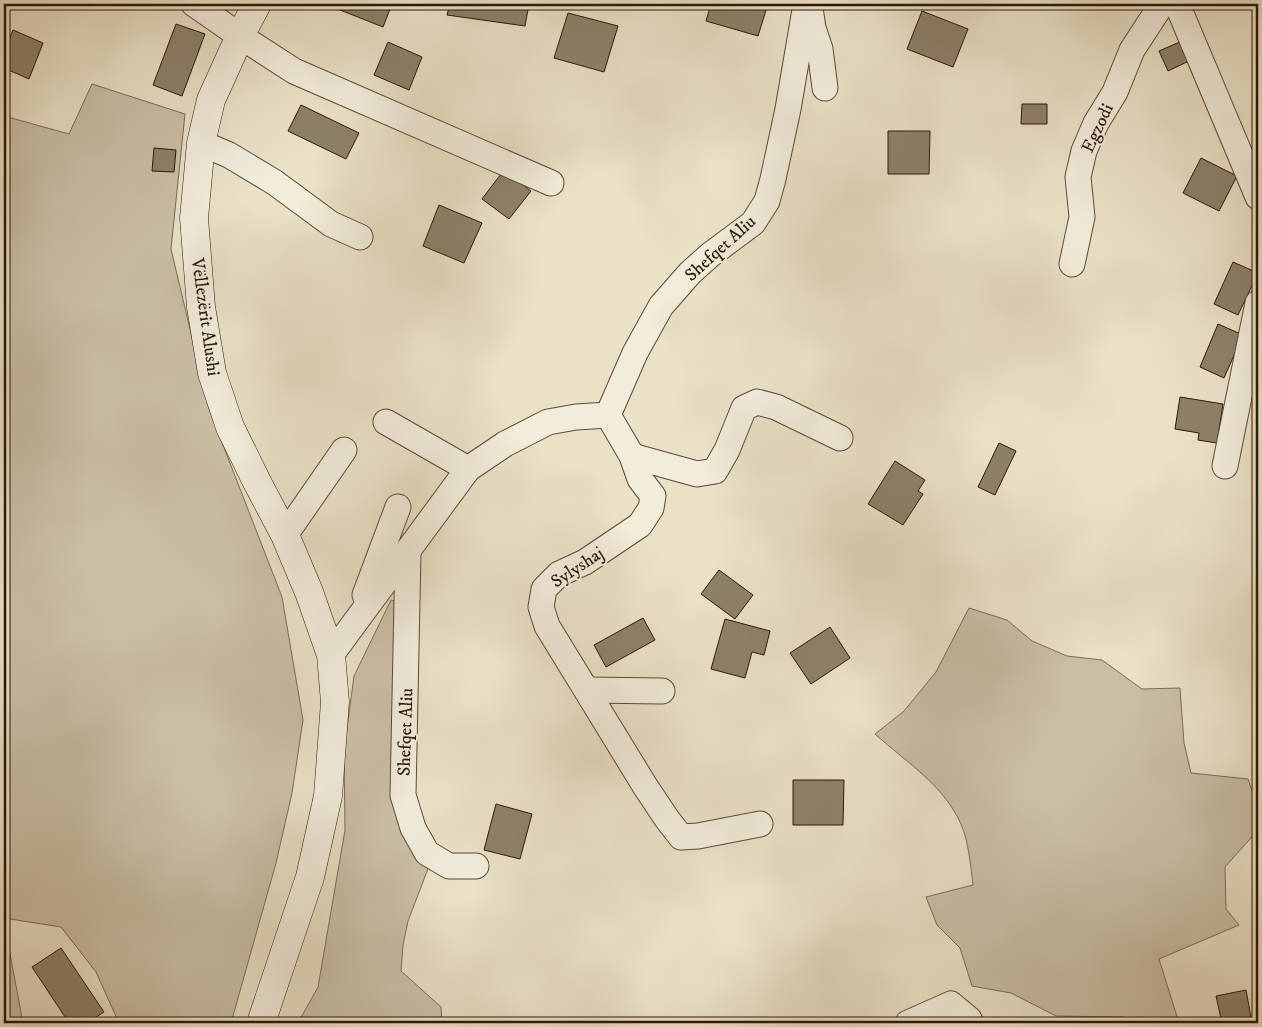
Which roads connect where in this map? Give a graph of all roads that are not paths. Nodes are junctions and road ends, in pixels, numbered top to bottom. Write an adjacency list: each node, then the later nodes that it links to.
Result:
1 (194, 4): 6 (street)
2 (257, 4): 6 (main road, Vëllezërit Alushi)
3 (808, 4): 7 (street, Shefqet Aliu); 14 (street, Shefqet Aliu)
4 (1162, 4): 12 (street, Egzodi)
5 (1177, 4): 10 (street)
6 (240, 36): 8 (main road, Vëllezërit Alushi); 9 (street)
7 (825, 88)
8 (201, 143): 11 (street); 22 (main road, Vëllezërit Alushi)
9 (551, 183)
10 (1258, 198)
11 (360, 237)
12 (1072, 264)
13 (1258, 303): 19 (street)
14 (608, 415): 18 (street, Sylyshaj); 20 (street)
15 (386, 422): 20 (street)
16 (840, 438): 18 (street)
17 (344, 450): 22 (street)
18 (632, 456): 26 (street, Sylyshaj)
19 (1225, 466)
20 (468, 470): 23 (street)
21 (398, 507): 24 (street)
22 (285, 535): 25 (main road, Vëllezërit Alushi)
23 (408, 552): 24 (street); 29 (street, Shefqet Aliu)
24 (357, 619): 25 (street)
25 (331, 655): 30 (main road, Vëllezërit Alushi)
26 (587, 690): 27 (street); 28 (street, Sylyshaj)
27 (662, 691)
28 (760, 824)
29 (476, 866)
30 (261, 1023)
31 (908, 1023): 32 (street)
32 (971, 1023)

